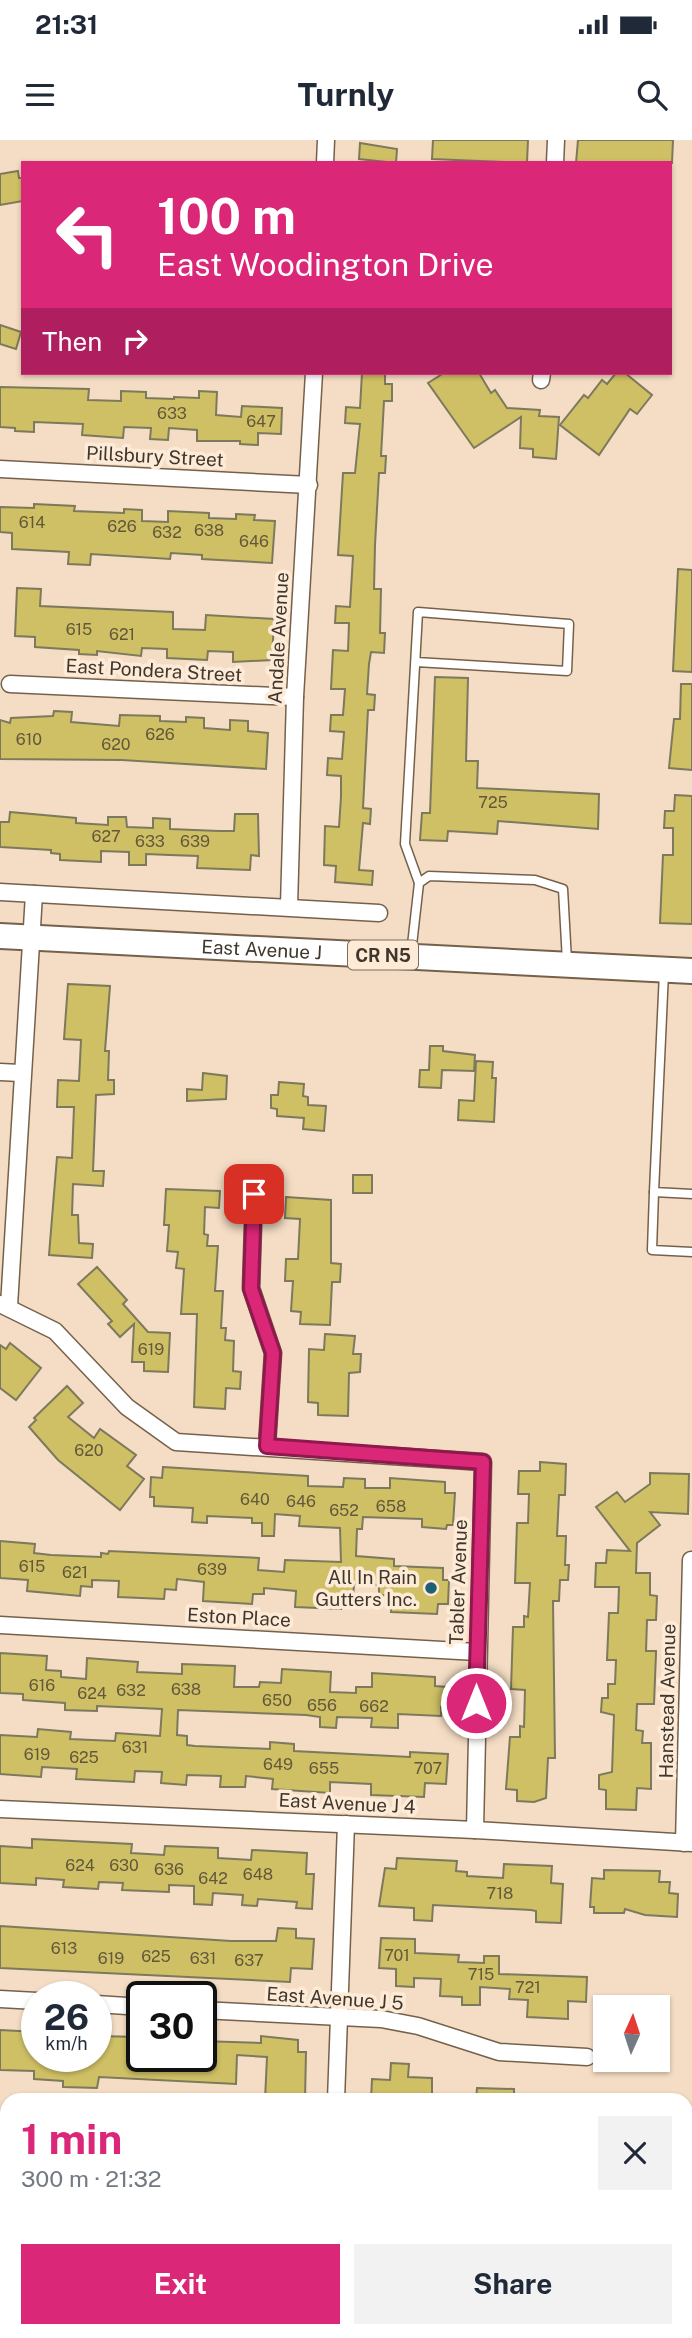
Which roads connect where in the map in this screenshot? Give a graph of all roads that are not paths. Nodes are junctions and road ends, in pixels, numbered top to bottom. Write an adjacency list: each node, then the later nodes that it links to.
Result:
1 (326, 140): 3 (street)
2 (556, 140): 4 (street)
3 (325, 161)
4 (555, 161)
5 (314, 375): 7 (street, Andale Avenue)
6 (0, 469): 7 (street, Pillsbury Street)
7 (309, 485): 10 (street, Andale Avenue)
8 (416, 662): 8 (lane); 11 (lane)
9 (10, 684): 10 (street, East Pondera Street)
10 (295, 697): 14 (street, Andale Avenue)
11 (419, 883): 18 (lane); 19 (lane)
12 (0, 892): 13 (street)
13 (34, 894): 14 (street); 17 (street)
14 (289, 906): 15 (street)
15 (379, 913)
16 (0, 936): 17 (main road, East Avenue J / CR N5)
17 (30, 938): 18 (main road, East Avenue J / CR N5); 23 (street)
18 (411, 957): 19 (main road, East Avenue J / CR N5)
19 (567, 965): 20 (main road, East Avenue J / CR N5)
20 (664, 969): 21 (main road, East Avenue J / CR N5); 24 (lane)
21 (692, 971)
22 (0, 1072): 23 (street)
23 (20, 1073): 28 (street)
24 (654, 1192): 26 (lane); 27 (lane)
25 (254, 1194): 29 (street)
26 (692, 1194)
27 (692, 1252)
28 (4, 1305): 29 (street)
29 (267, 1446): 32 (street, Tabler Avenue)
30 (691, 1560): 36 (street, Hanstead Avenue)
31 (0, 1625): 32 (street, Eston Place)
32 (477, 1652): 35 (street, Tabler Avenue)
33 (0, 1809): 34 (street, East Avenue J 4)
34 (346, 1824): 35 (street, East Avenue J 4); 40 (street)
35 (475, 1830): 36 (street, East Avenue J 4)
36 (688, 1843)
37 (0, 1999): 38 (street)
38 (21, 2000)
39 (217, 2011): 40 (street, East Avenue J 5)
40 (340, 2017): 41 (street, East Avenue J 5); 42 (street)
41 (587, 2057)
42 (336, 2093)

